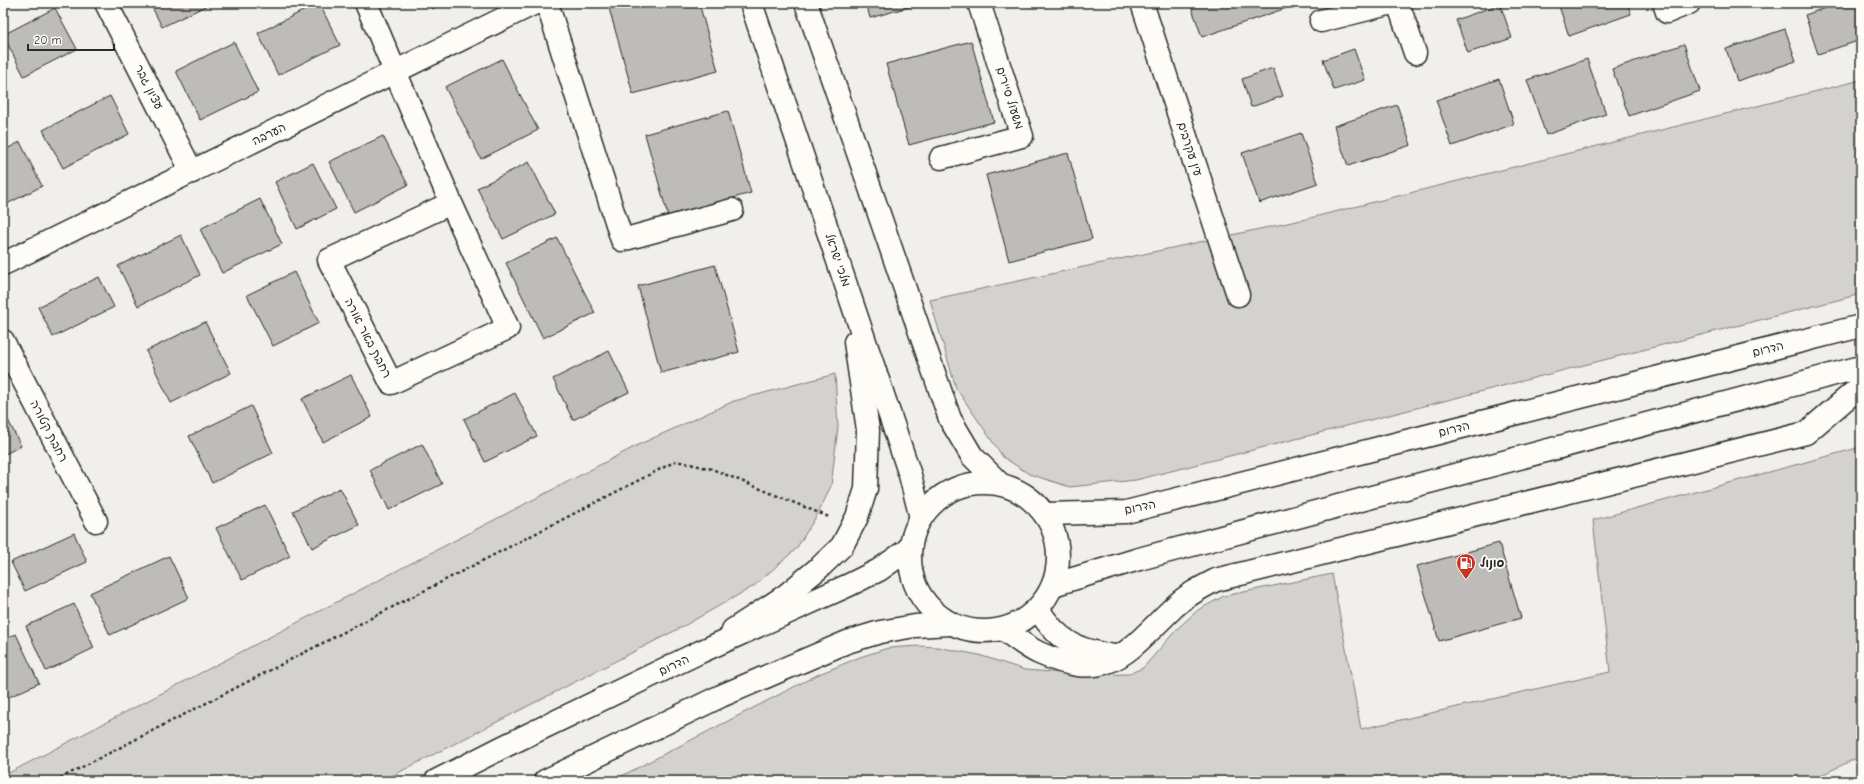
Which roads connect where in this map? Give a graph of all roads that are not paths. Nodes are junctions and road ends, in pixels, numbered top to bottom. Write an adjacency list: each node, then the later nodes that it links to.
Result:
1 (106, 3): 17 (street, עציון גבר)
2 (366, 3): 15 (street, רחבת באר אורה)
3 (535, 3): 15 (street, הערבה)
4 (547, 3): 19 (street)
5 (751, 3): 21 (street, מלכי ישראל)
6 (806, 3): 27 (street)
7 (978, 3): 16 (street, משעול סיירים)
8 (1142, 3): 22 (street, עין עקרבים)
9 (1392, 3): 13 (street)
10 (1398, 3): 14 (street)
11 (1664, 3): 12 (street)
12 (1689, 3)
13 (1321, 21)
14 (1415, 53)
15 (395, 72): 17 (street, הערבה); 18 (street, רחבת באר אורה)
16 (941, 158)
17 (192, 172): 20 (street, הערבה)
18 (451, 203): 18 (street, רחבת באר אורה)
19 (732, 210)
20 (3, 264)
21 (848, 288): 29 (street, מלכי ישראל); 36 (street)
22 (1238, 295)
23 (1861, 326): 28 (street, הדרום)
24 (3, 341): 30 (street, רחבת קטורה)
25 (1861, 367): 32 (street)
26 (1861, 386): 37 (street)
27 (1000, 484): 28 (street); 29 (street)
28 (1045, 514): 32 (street)
29 (921, 518): 31 (street)
30 (96, 521)
31 (910, 548): 34 (street); 36 (street, הדרום)
32 (1053, 586): 33 (street)
33 (1038, 609): 35 (street); 37 (street)
34 (950, 624): 35 (street); 39 (street)
35 (1003, 629): 37 (street)
36 (700, 652): 38 (street, הדרום)
37 (1120, 657)
38 (436, 781)
39 (545, 781)

